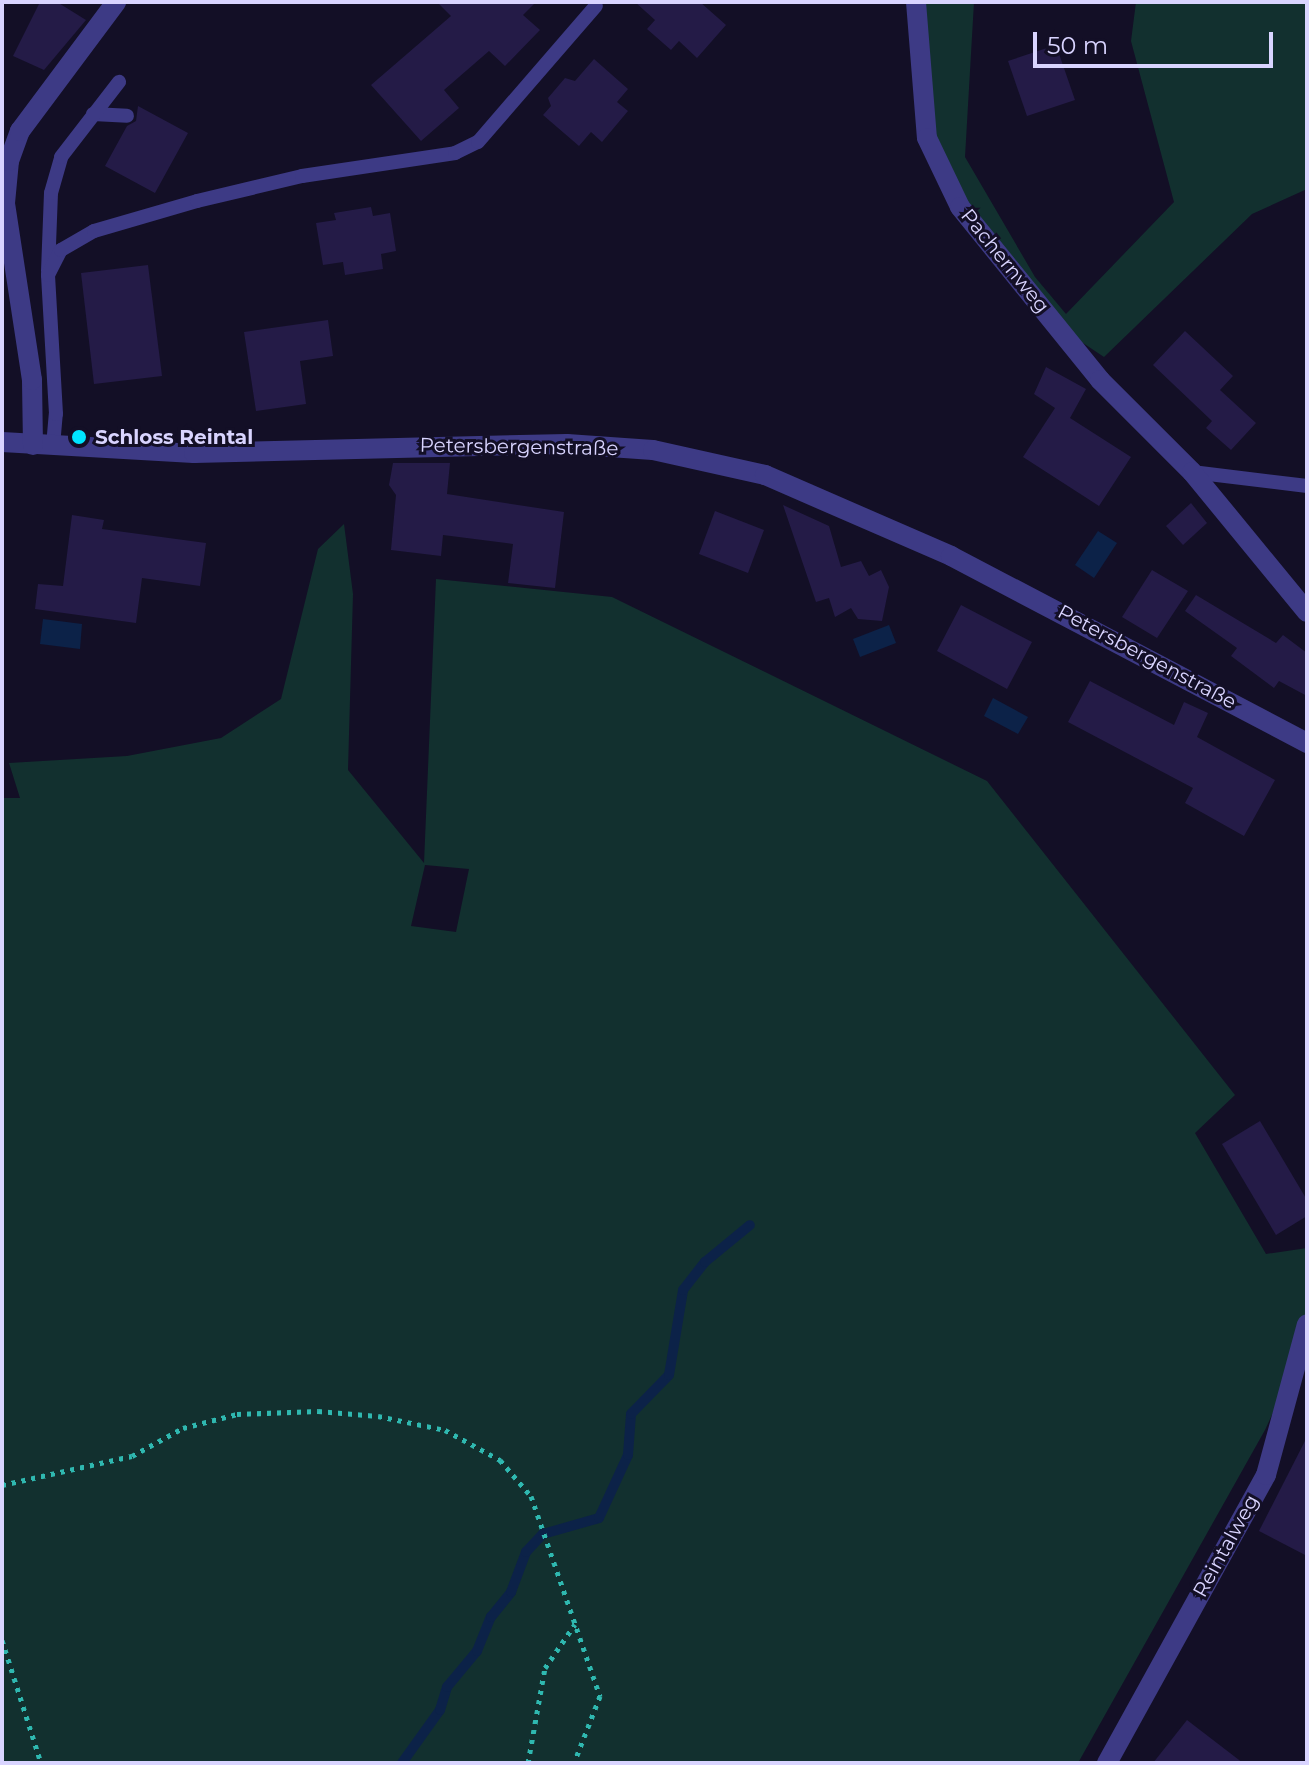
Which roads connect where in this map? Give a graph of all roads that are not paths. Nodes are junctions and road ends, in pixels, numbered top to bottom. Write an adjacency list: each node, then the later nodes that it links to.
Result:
1 (116, 2): 7 (street)
2 (916, 2): 11 (street, Pachernweg)
3 (596, 6): 8 (lane)
4 (119, 82): 5 (lane)
5 (93, 114): 6 (lane); 8 (lane)
6 (127, 116)
7 (4, 195): 10 (street)
8 (48, 275): 10 (lane)
9 (2, 442): 10 (street, Petersbergenstraße)
10 (43, 446): 14 (street, Petersbergenstraße)
11 (1192, 472): 12 (lane); 13 (street, Pachernweg)
12 (1307, 486)
13 (1307, 612)
14 (1307, 743)
15 (1307, 1324): 16 (street, Reintalweg)
16 (1113, 1760)

